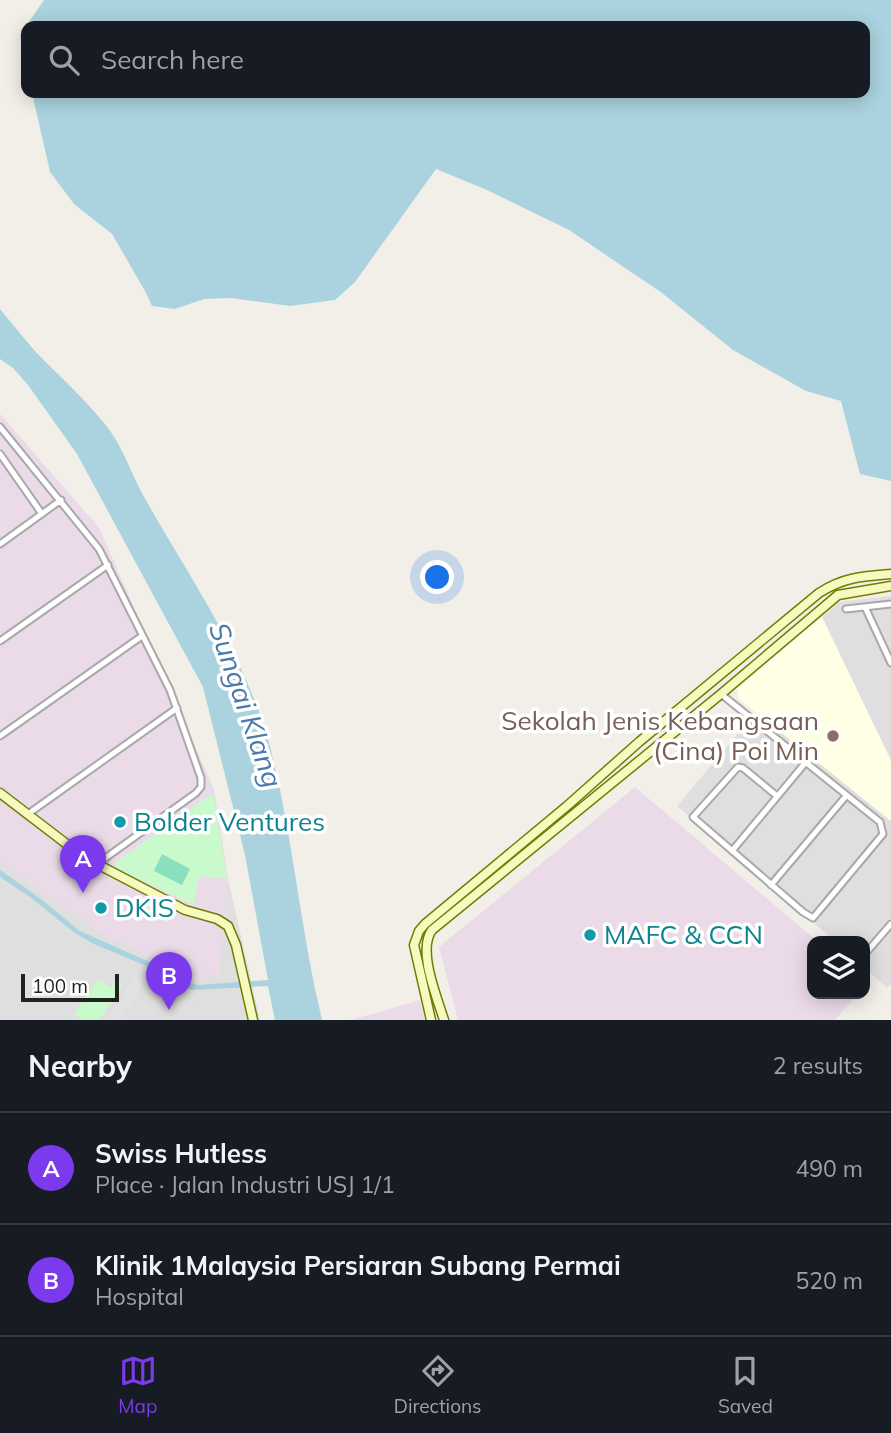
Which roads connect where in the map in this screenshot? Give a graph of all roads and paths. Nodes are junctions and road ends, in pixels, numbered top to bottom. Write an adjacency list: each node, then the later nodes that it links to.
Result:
1 (0, 427): 3 (street)
2 (0, 454): 4 (street)
3 (61, 500): 4 (street); 6 (street)
4 (42, 514): 5 (street)
5 (0, 544)
6 (108, 565): 12 (street); 13 (street)
7 (891, 574): 15 (street)
8 (891, 586): 16 (street)
9 (891, 604): 10 (street)
10 (865, 607): 11 (street); 14 (street)
11 (846, 609)
12 (142, 636): 17 (street); 18 (street)
13 (0, 641)
14 (891, 663)
15 (710, 683): 16 (street); 28 (street)
16 (721, 694): 19 (street); 29 (street)
17 (177, 709): 23 (street); 25 (street)
18 (0, 736)
19 (806, 762): 21 (street); 22 (street)
20 (0, 793): 23 (street)
21 (777, 796): 24 (street); 24 (street)
22 (846, 796): 26 (street); 26 (street)
23 (28, 814): 25 (street)
24 (732, 851): 26 (street)
25 (97, 864): 31 (street)
26 (771, 885)
27 (891, 923): 30 (street)
28 (417, 934): 29 (street); 32 (street)
29 (426, 940): 33 (street)
30 (870, 948)
31 (253, 1020)
32 (431, 1020)
33 (444, 1020)

